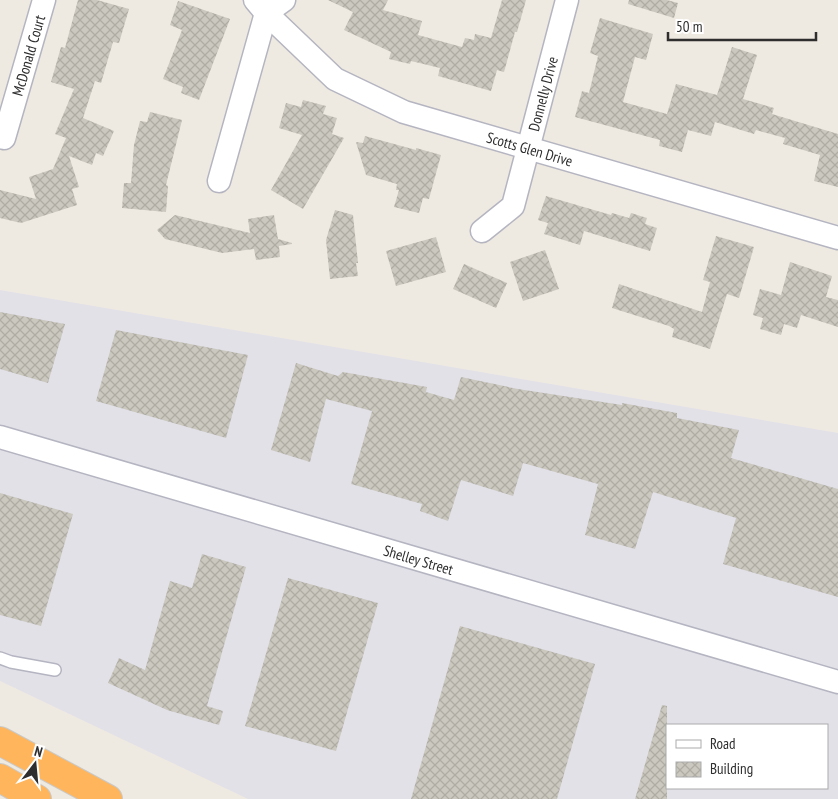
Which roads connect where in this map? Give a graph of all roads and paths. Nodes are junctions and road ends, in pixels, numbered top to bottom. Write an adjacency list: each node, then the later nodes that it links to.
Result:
1 (44, 0): 5 (street, McDonald Court)
2 (284, 0): 4 (street)
3 (567, 0): 6 (street, Donnelly Drive)
4 (260, 7): 6 (street, Scotts Glen Drive); 7 (street)
5 (4, 138)
6 (527, 147): 8 (street, Donnelly Drive); 9 (street, Scotts Glen Drive)
7 (219, 181)
8 (482, 231)
9 (838, 238)
10 (0, 437): 13 (street, Shelley Street)
11 (0, 658): 12 (lane)
12 (55, 670)
13 (838, 682)
14 (0, 741): 17 (highway)
15 (0, 778): 16 (highway)
16 (37, 799)
17 (108, 799)

